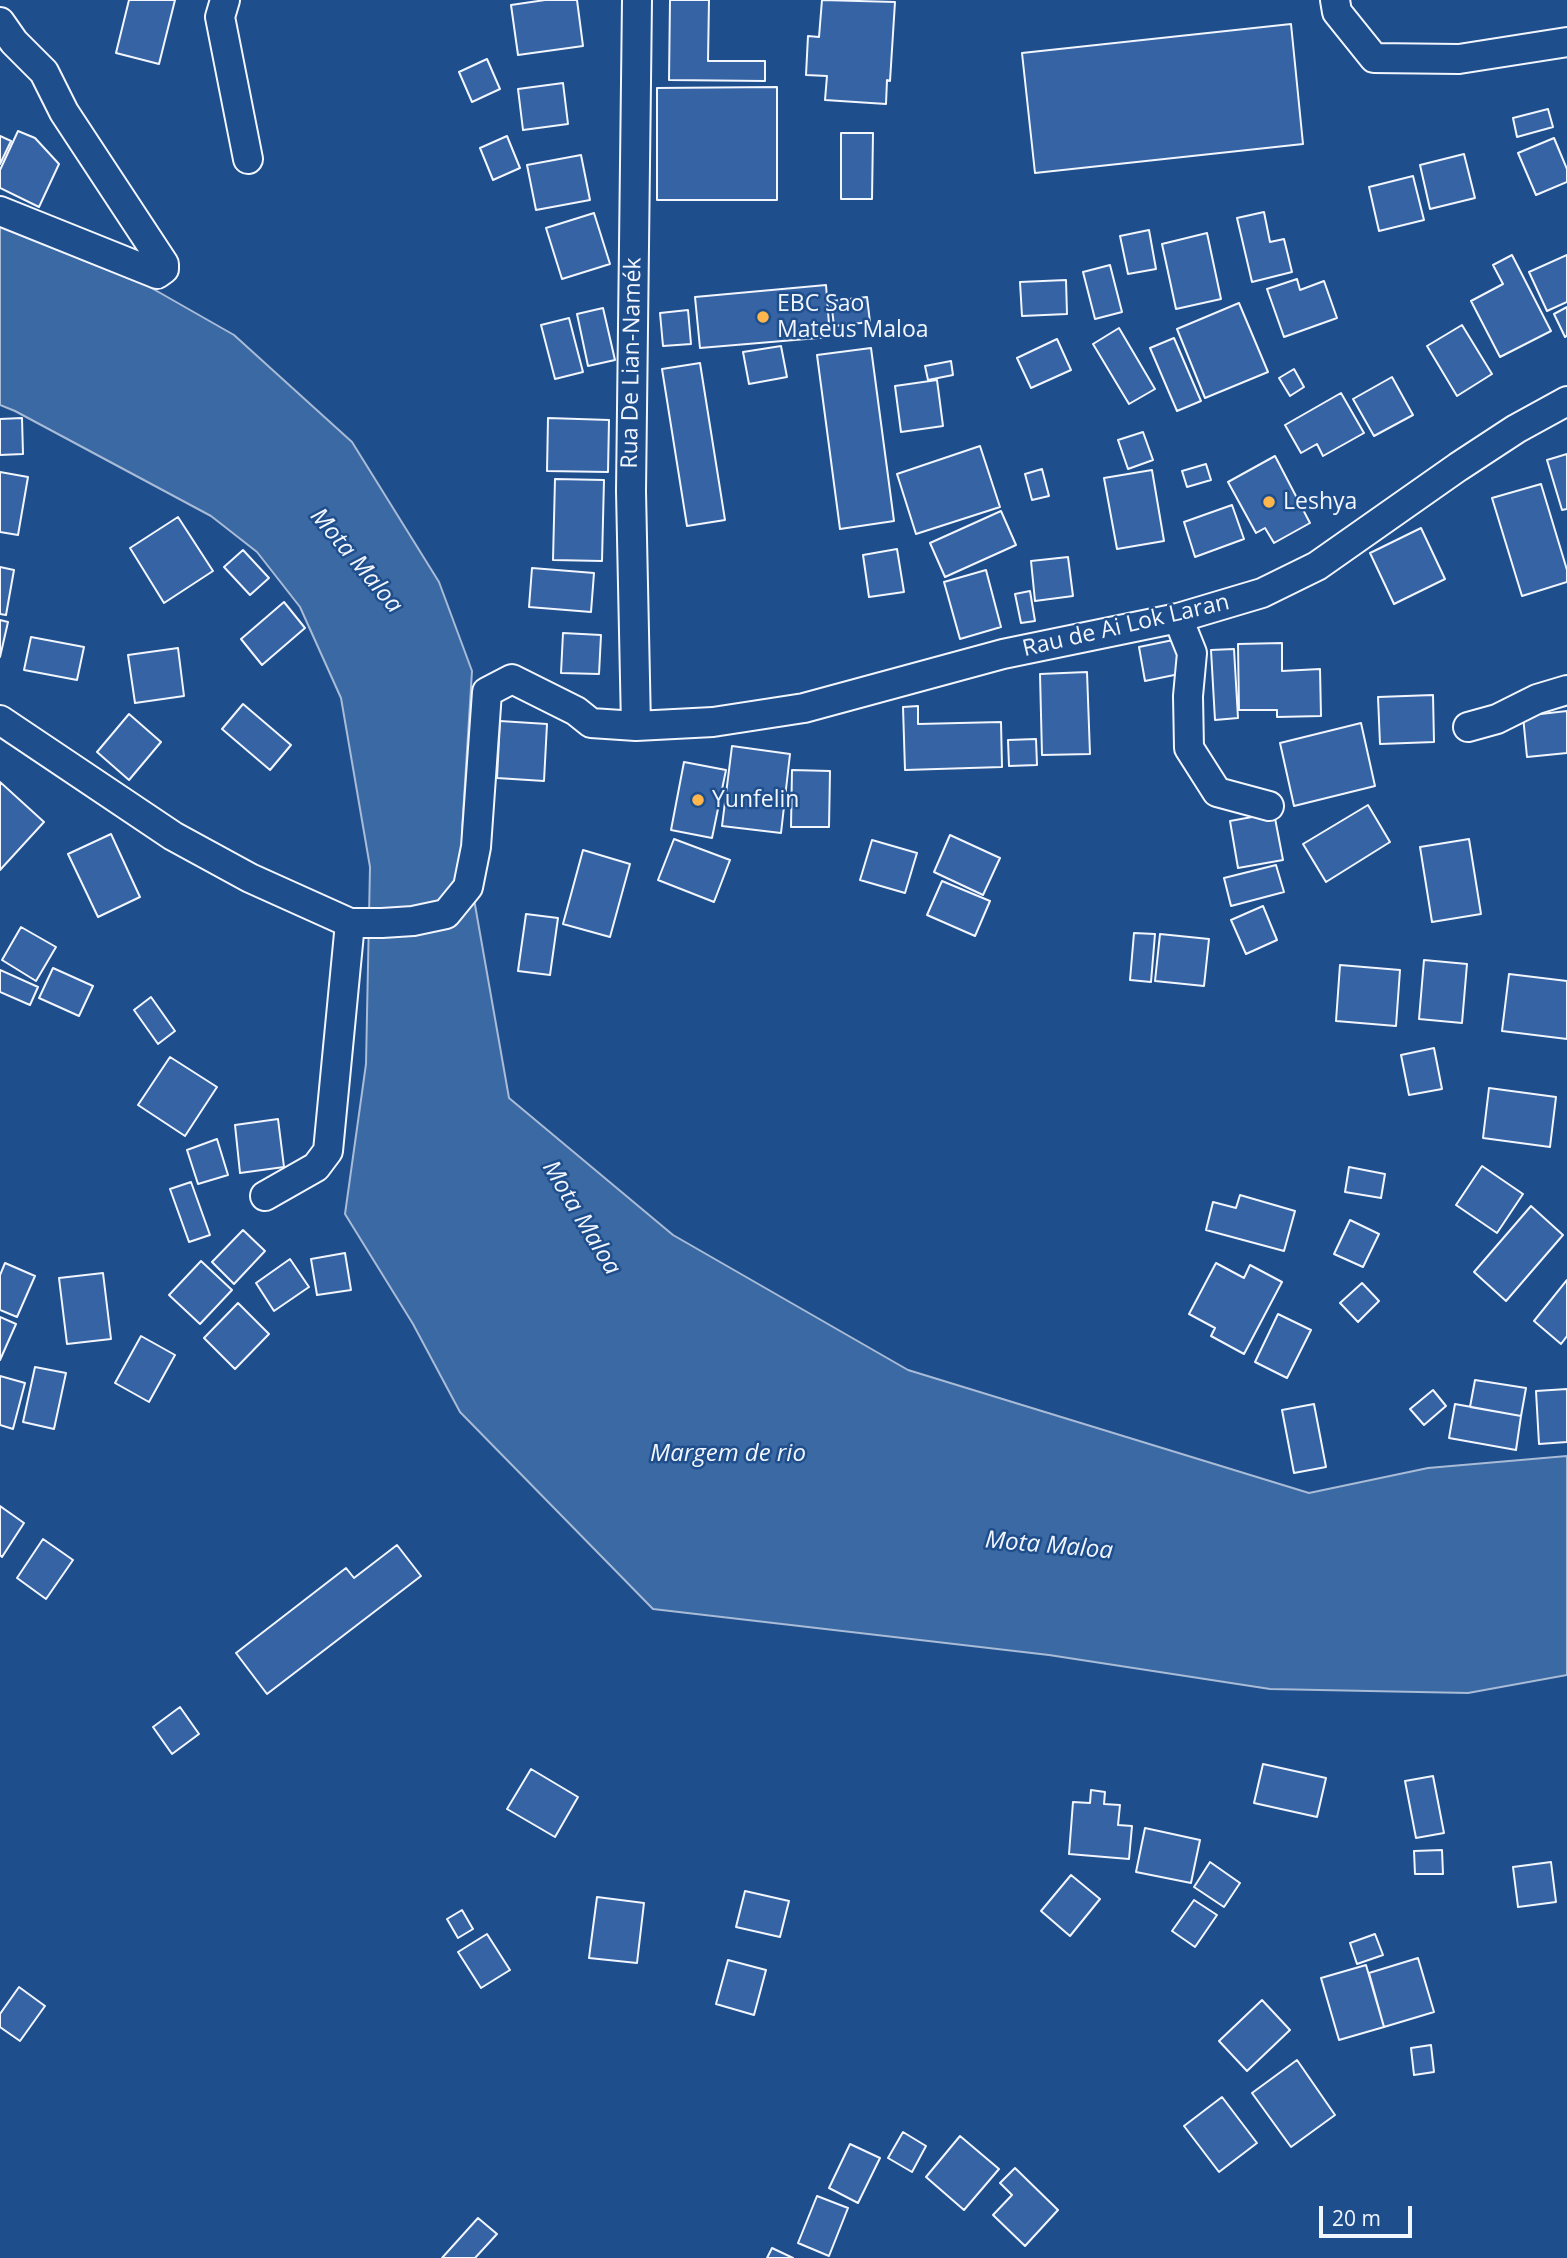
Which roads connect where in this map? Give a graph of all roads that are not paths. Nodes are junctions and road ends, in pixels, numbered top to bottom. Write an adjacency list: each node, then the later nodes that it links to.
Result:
1 (225, 0): 6 (street)
2 (637, 0): 12 (street, Rua De Lian-Namék)
3 (1335, 0): 5 (street)
4 (0, 22): 7 (street)
5 (1567, 41)
6 (248, 159)
7 (0, 211)
8 (1567, 401): 9 (street, Rau de Ai Lok Laran)
9 (1178, 618): 12 (street, Rau de Ai Lok Laran); 14 (street)
10 (1567, 690): 13 (street)
11 (0, 720): 15 (street)
12 (636, 726): 15 (street, Rau de Ai Lok Laran)
13 (1468, 727)
14 (1269, 806)
15 (351, 923): 16 (street)
16 (265, 1196)

